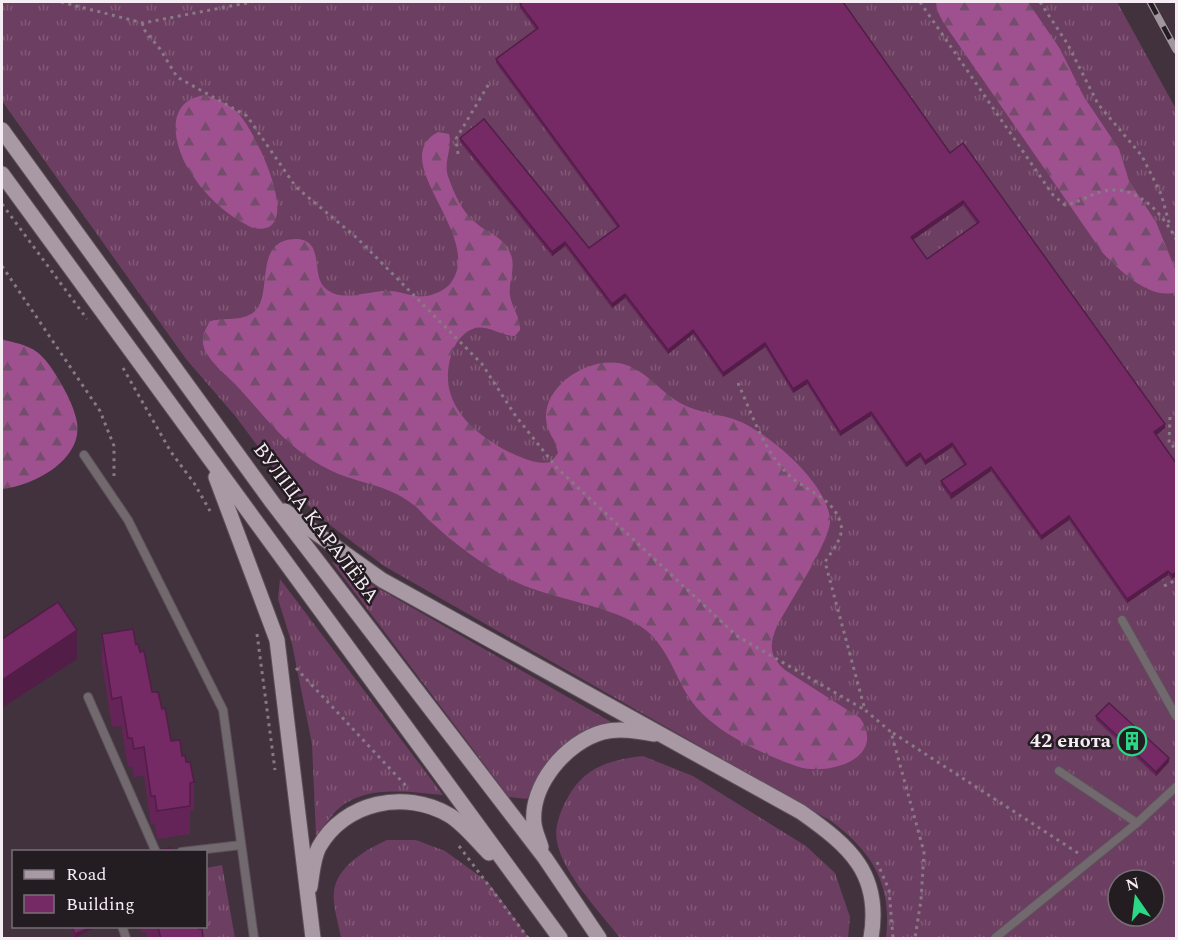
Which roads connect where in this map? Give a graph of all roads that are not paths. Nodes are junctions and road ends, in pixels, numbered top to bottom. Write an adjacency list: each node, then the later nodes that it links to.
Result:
1 (2, 130): 5 (main road, ВУЛІЦА КАРАЛЁВА)
2 (2, 174): 4 (main road)
3 (84, 455): 13 (lane)
4 (210, 460): 17 (main road); 18 (main road)
5 (272, 502): 9 (main road); 16 (main road, ВУЛІЦА КАРАЛЁВА)
6 (1122, 620): 8 (lane)
7 (88, 697): 14 (lane)
8 (1176, 716)
9 (665, 736): 16 (main road); 23 (main road)
10 (1059, 771): 12 (lane)
11 (1176, 787): 12 (lane)
12 (1137, 823): 24 (lane)
13 (241, 845): 15 (lane); 19 (lane)
14 (155, 850)
15 (198, 850)
16 (545, 858): 22 (main road, ВУЛІЦА КАРАЛЁВА)
17 (519, 882): 18 (main road); 21 (main road)
18 (307, 901): 20 (main road)
19 (254, 939)
20 (313, 939)
21 (560, 939)
22 (599, 939)
23 (871, 939)
24 (995, 939)

